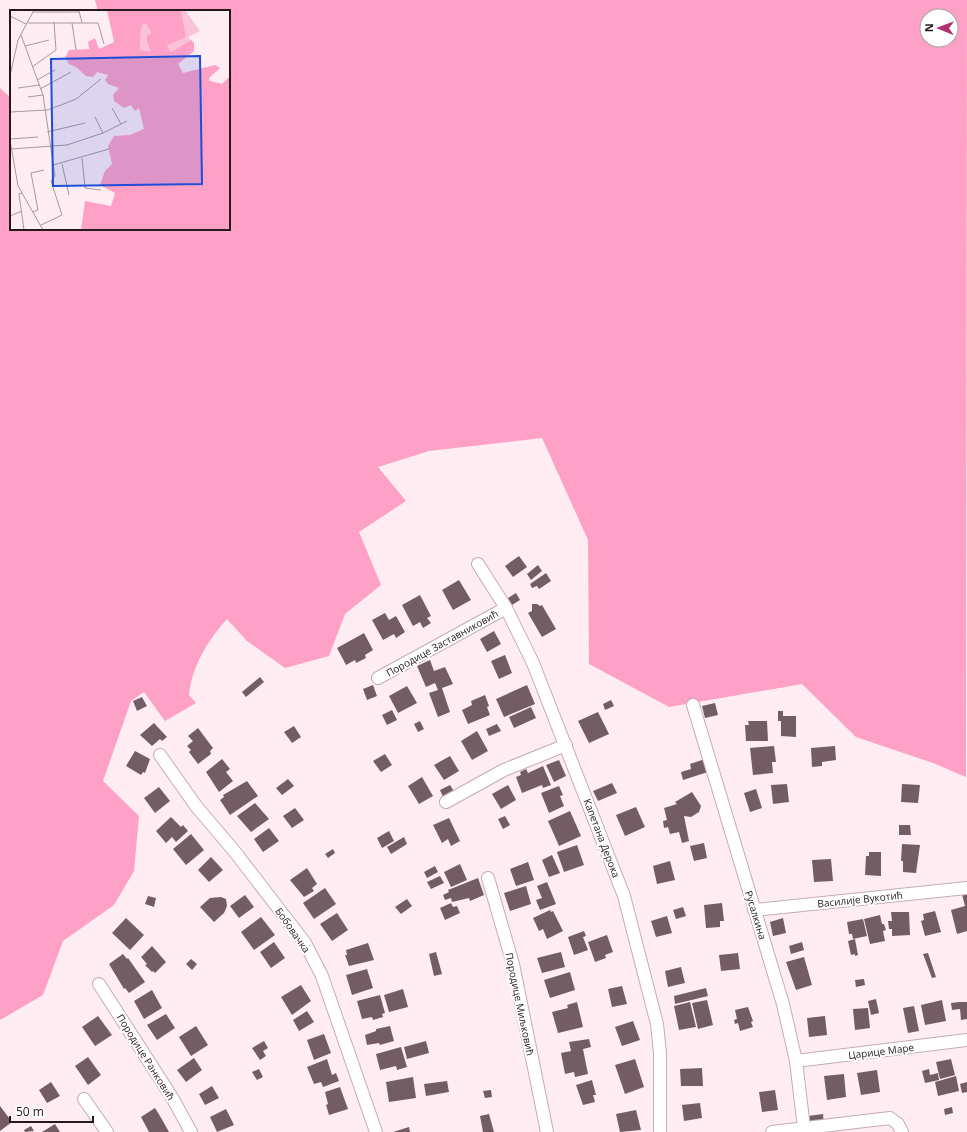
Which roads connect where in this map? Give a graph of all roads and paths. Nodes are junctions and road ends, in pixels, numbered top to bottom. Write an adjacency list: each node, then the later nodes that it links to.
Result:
1 (478, 564): 2 (street, Капетана Дерока)
2 (506, 608): 3 (street, Породице Заставниковић); 5 (street, Капетана Дерока)
3 (378, 678)
4 (693, 705): 10 (street, Русалкина)
5 (566, 745): 7 (street); 20 (street, Капетана Дерока)
6 (160, 755): 18 (street, Бобовачка)
7 (446, 802)
8 (488, 878): 19 (street, Породице Миљковић)
9 (967, 888): 10 (street, Василије Вукотић)
10 (754, 910): 13 (street, Русалкина)
11 (99, 984): 17 (street, Породице Ранковић)
12 (967, 1040): 13 (street, Царице Маре)
13 (796, 1061): 15 (street, Русалкина)
14 (84, 1099): 16 (street)
15 (804, 1128): 21 (street); 22 (street)
16 (107, 1132)
17 (190, 1132)
18 (376, 1132)
19 (548, 1132)
20 (660, 1132)
21 (772, 1132)
22 (902, 1132)

